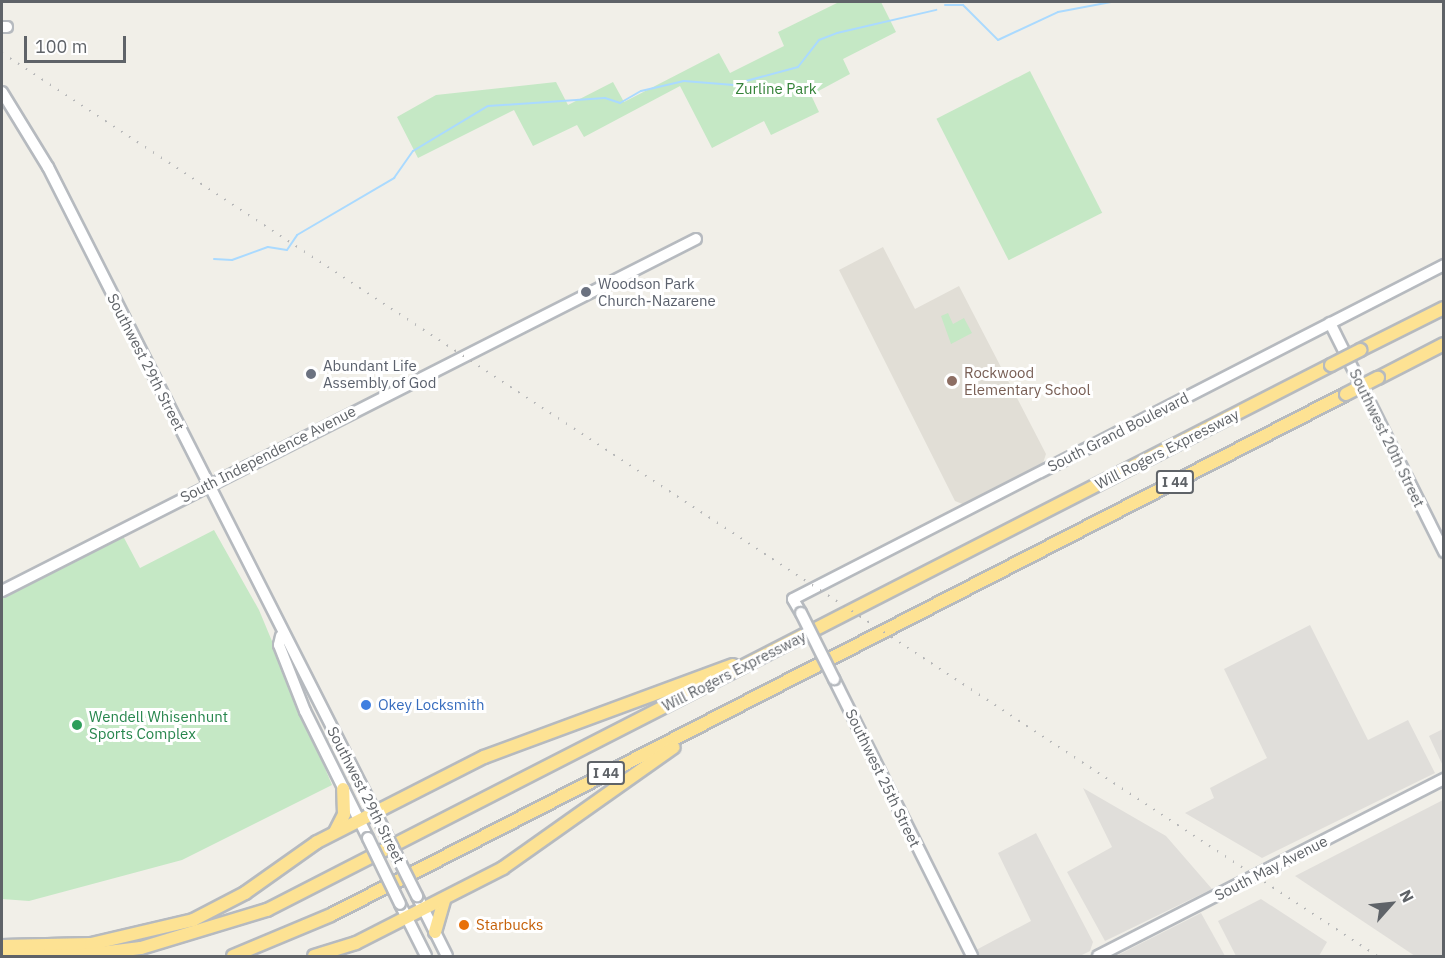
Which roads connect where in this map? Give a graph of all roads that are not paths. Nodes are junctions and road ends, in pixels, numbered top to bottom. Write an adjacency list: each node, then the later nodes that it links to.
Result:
1 (2, 94): 7 (street, Southwest 29th Street)
2 (696, 239): 7 (street, South Independence Avenue)
3 (1443, 265): 5 (street, South Grand Boulevard)
4 (1443, 308): 12 (highway, Will Rogers Expressway / I 44, bridge)
5 (1330, 323): 8 (street, Southwest 20th Street); 10 (street, South Grand Boulevard)
6 (1443, 344): 13 (highway, I 44, bridge)
7 (207, 485): 9 (street, South Independence Avenue); 11 (street, Southwest 29th Street)
8 (1443, 552)
9 (2, 591)
10 (793, 599): 29 (street, Southwest 25th Street, bridge)
11 (281, 636): 15 (street, Southwest 29th Street); 16 (street, Southwest 29th Street)
12 (766, 655): 16 (highway); 24 (highway, Will Rogers Expressway / I 44)
13 (749, 700): 19 (highway); 25 (highway, I 44)
14 (1443, 779): 30 (street, South May Avenue)
15 (343, 789): 17 (street, Southwest 29th Street); 18 (highway)
16 (374, 812): 17 (highway); 20 (street, Southwest 29th Street, bridge)
17 (358, 820): 18 (highway); 21 (street, Southwest 29th Street, bridge)
18 (334, 833): 23 (highway)
19 (446, 898): 20 (highway); 22 (highway)
20 (424, 910): 21 (highway); 22 (street, Southwest 29th Street)
21 (407, 918): 26 (highway); 27 (street, Southwest 29th Street)
22 (435, 932): 28 (street, Southwest 29th Street)
23 (2, 946)
24 (2, 955)
25 (233, 957)
26 (314, 957)
27 (426, 957)
28 (447, 957)
29 (972, 957)
30 (1098, 957)

